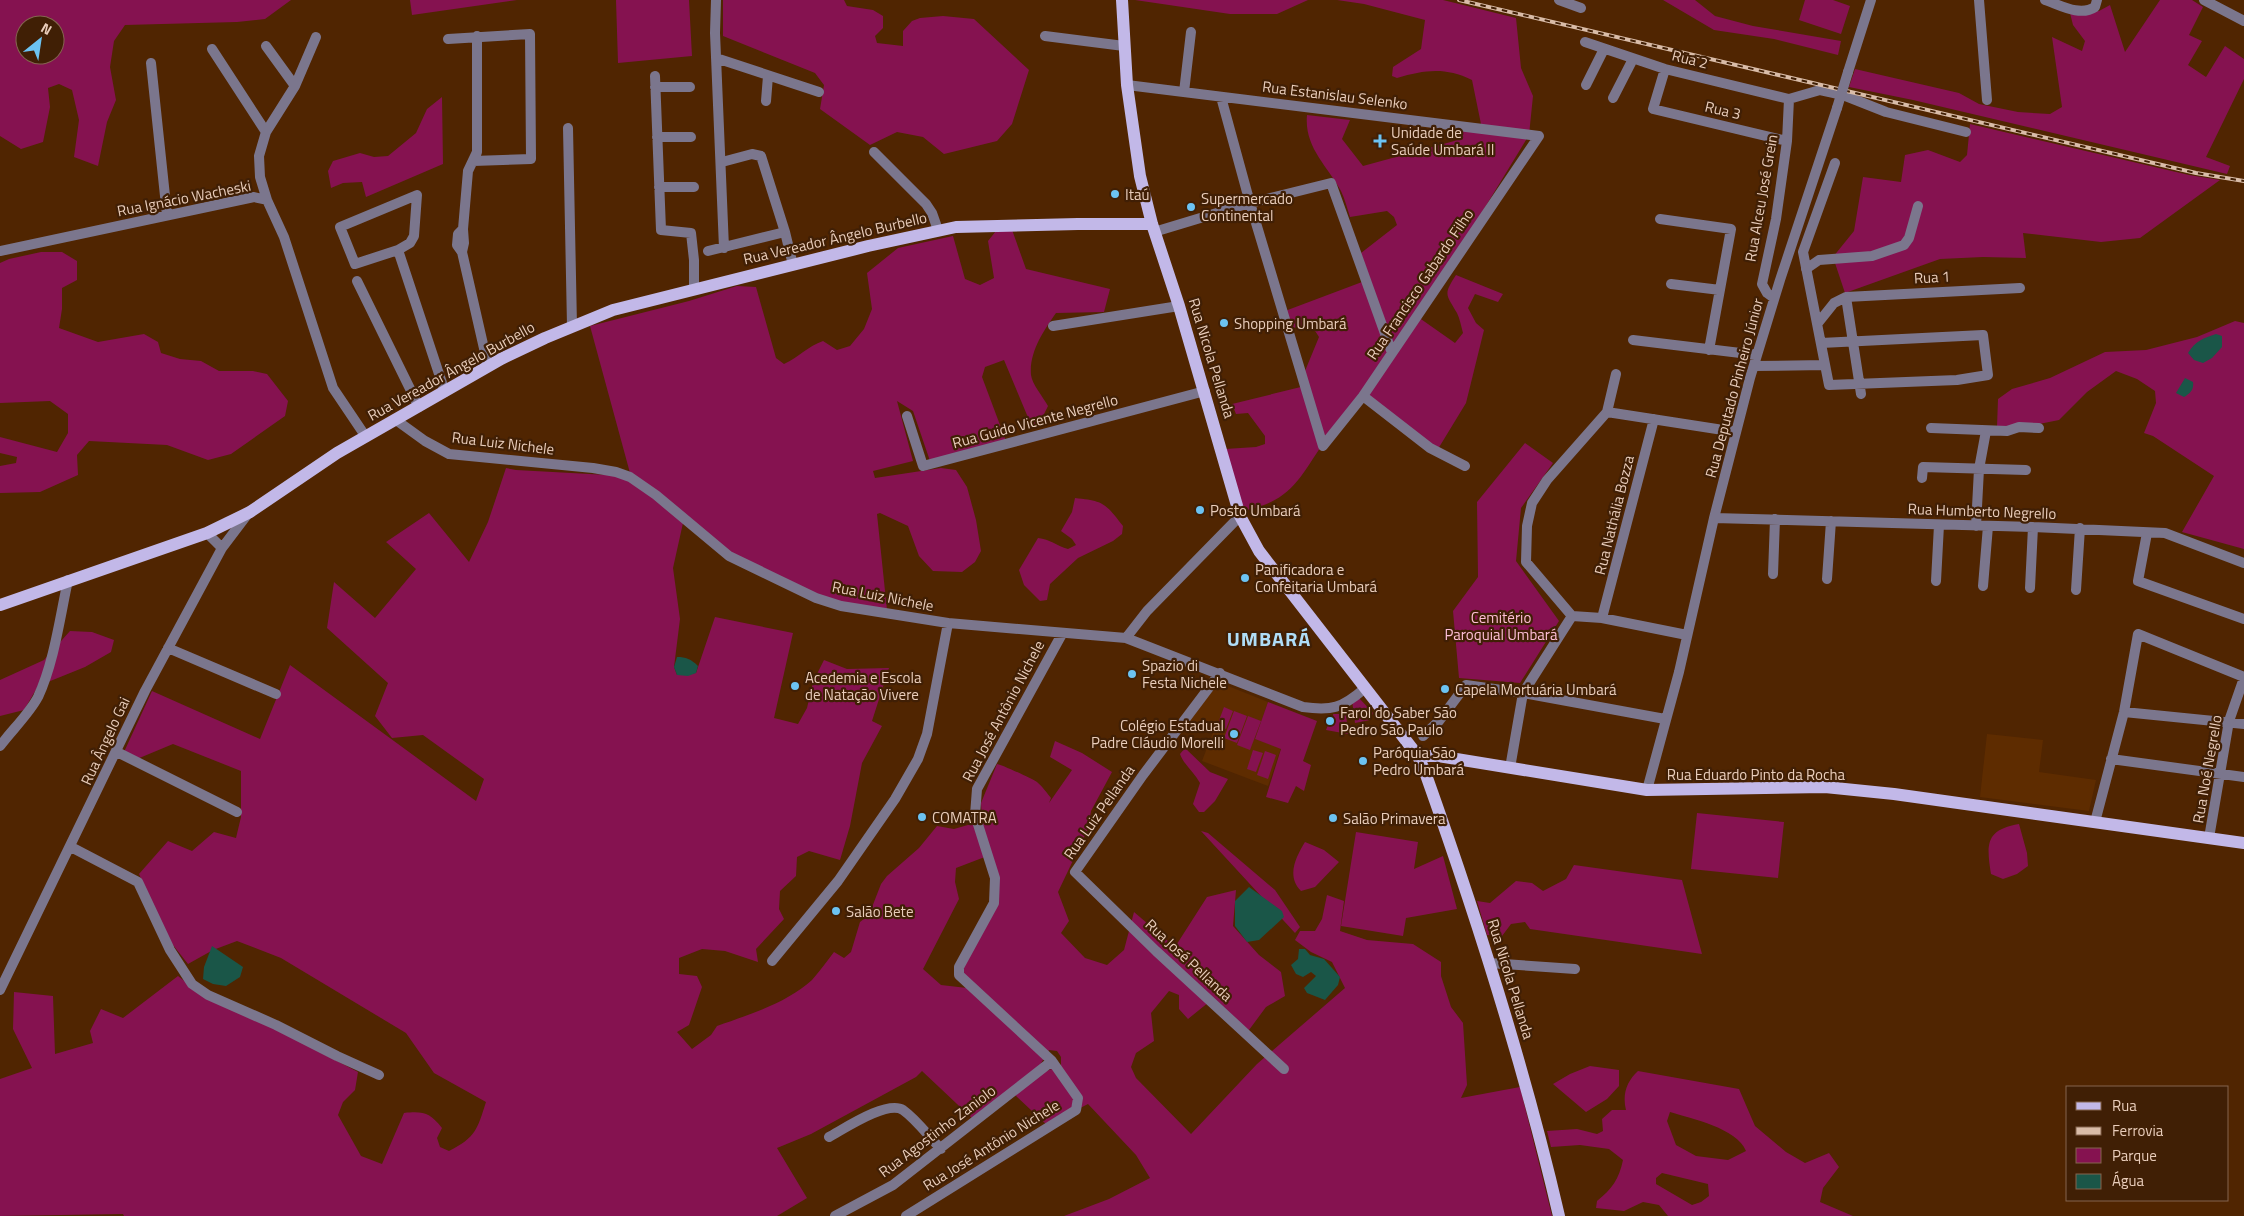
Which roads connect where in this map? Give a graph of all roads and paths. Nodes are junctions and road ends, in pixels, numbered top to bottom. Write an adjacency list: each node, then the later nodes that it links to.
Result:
1 (716, 0): 21 (street)
2 (1122, 0): 18 (main road, Rua Nicola Pellanda)
3 (1559, 0): 9 (street)
4 (1871, 0): 72 (street, Rua Deputado Pinheiro Júnior, bridge)
5 (1980, 0): 37 (street)
6 (2045, 0): 8 (street)
7 (2204, 0): 10 (street)
8 (2096, 4)
9 (1580, 8)
10 (2243, 17)
11 (1191, 32): 33 (street)
12 (477, 36): 15 (street); 47 (street); 47 (street)
13 (1045, 36): 18 (street)
14 (316, 37): 29 (street)
15 (448, 39)
16 (1585, 42): 20 (street, Rua 2)
17 (266, 46): 29 (street)
18 (1124, 46): 27 (main road, Rua Nicola Pellanda)
19 (212, 49): 40 (street)
20 (1604, 49): 22 (street, Rua 2); 28 (street)
21 (716, 58): 26 (street); 48 (street)
22 (1633, 59): 24 (street, Rua 2); 35 (street)
23 (151, 63): 55 (street)
24 (1665, 69): 36 (street, Rua 2); 45 (street, Rua 3)
25 (655, 76): 30 (street)
26 (768, 76): 32 (street); 38 (street)
27 (1127, 85): 33 (street, Rua Estanislau Selenko); 57 (main road, Rua Nicola Pellanda)
28 (1586, 85)
29 (295, 86): 40 (street)
30 (655, 87): 31 (street); 43 (street)
31 (690, 87)
32 (819, 92)
33 (1184, 92): 34 (street, Rua Estanislau Selenko)
34 (1221, 97): 42 (street, Rua Estanislau Selenko); 53 (street)
35 (1613, 98)
36 (1790, 98): 41 (street); 45 (street, Rua Alceu José Grein)
37 (1987, 100)
38 (766, 101)
39 (568, 128): 75 (street)
40 (266, 132): 52 (street)
41 (1966, 132)
42 (1539, 136): 81 (street, Rua Francisco Gabardo Filho)
43 (657, 137): 44 (street); 51 (street)
44 (691, 137)
45 (1787, 141): 72 (street, Rua Alceu José Grein)
46 (874, 152): 58 (street)
47 (473, 161): 84 (street)
48 (722, 162): 59 (street); 60 (street)
49 (1835, 163): 65 (street)
50 (694, 187): 51 (street)
51 (659, 188): 69 (street)
52 (268, 200): 55 (street, Rua Ignácio Wacheski); 100 (street, Rua Ignácio Wacheski)
53 (1250, 204): 57 (street); 81 (street); 90 (street, Rua Francisco Gabardo Filho)
54 (1918, 206): 65 (street)
55 (168, 215): 62 (street, Rua Ignácio Wacheski)
56 (1660, 219): 70 (street)
57 (1153, 228): 58 (main road, Rua Vereador Ângelo Burbello); 73 (main road, Rua Nicola Pellanda)
58 (938, 230): 64 (main road, Rua Vereador Ângelo Burbello)
59 (785, 232): 60 (street); 64 (street)
60 (724, 248): 63 (street)
61 (398, 250): 61 (street); 89 (street)
62 (0, 251)
63 (708, 252)
64 (793, 265): 69 (main road, Rua Vereador Ângelo Burbello)
65 (1806, 270): 74 (street)
66 (357, 281): 91 (street)
67 (1671, 284): 70 (street)
68 (2020, 288): 71 (street, Rua 1)
69 (694, 289): 75 (main road, Rua Vereador Ângelo Burbello)
70 (1720, 290): 80 (street)
71 (1846, 297): 74 (street); 78 (street)
72 (1774, 298): 82 (street, Rua Deputado Pinheiro Júnior)
73 (1180, 306): 76 (street); 88 (main road, Rua Nicola Pellanda)
74 (1818, 323): 79 (street)
75 (572, 326): 84 (main road, Rua Vereador Ângelo Burbello)
76 (1053, 326)
77 (1633, 340): 80 (street)
78 (1852, 342): 79 (street); 87 (street); 87 (street)
79 (1821, 343): 83 (street)
80 (1709, 350): 82 (street)
81 (1392, 353): 90 (street, Rua Francisco Gabardo Filho)
82 (1757, 355): 85 (street, Rua Deputado Pinheiro Júnior)
83 (1825, 365): 85 (street); 87 (street)
84 (488, 366): 89 (main road, Rua Vereador Ângelo Burbello)
85 (1754, 366): 99 (street, Rua Deputado Pinheiro Júnior)
86 (1616, 374): 92 (street)
87 (1860, 388)
88 (1205, 391): 93 (street, Rua Guido Vicente Negrello); 106 (main road, Rua Nicola Pellanda)
89 (445, 392): 91 (main road, Rua Vereador Ângelo Burbello)
90 (1363, 396): 101 (street)
91 (419, 406): 94 (main road, Rua Vereador Ângelo Burbello)
92 (1607, 412): 95 (street); 127 (street)
93 (907, 416)
94 (396, 420): 100 (main road, Rua Vereador Ângelo Burbello); 130 (street, Rua Luiz Nichele)
95 (1654, 420): 99 (street); 128 (street, Rua Nathália Bozza)
96 (1931, 428): 98 (street)
97 (2039, 428): 98 (street)
98 (1986, 431): 102 (street)
99 (1736, 432): 107 (street, Rua Deputado Pinheiro Júnior)
100 (366, 436): 105 (main road, Rua Vereador Ângelo Burbello)
101 (1465, 466)
102 (1979, 469): 103 (street); 104 (street); 111 (street)
103 (2026, 470)
104 (1922, 478)
105 (250, 512): 115 (main road, Rua Vereador Ângelo Burbello); 117 (street, Rua Ângelo Gai)
106 (1240, 516): 133 (street); 137 (main road, Rua Nicola Pellanda)
107 (1714, 518): 108 (street, Rua Humberto Negrello); 132 (street, Rua Deputado Pinheiro Júnior)
108 (1775, 519): 109 (street, Rua Humberto Negrello); 119 (street)
109 (1831, 521): 110 (street, Rua Humberto Negrello); 120 (street)
110 (1939, 524): 111 (street, Rua Humberto Negrello); 122 (street)
111 (1976, 526): 112 (street, Rua Humberto Negrello)
112 (1988, 526): 113 (street, Rua Humberto Negrello); 123 (street)
113 (2033, 527): 114 (street, Rua Humberto Negrello); 124 (street)
114 (2080, 528): 116 (street, Rua Humberto Negrello); 125 (street)
115 (207, 533): 117 (street); 121 (main road, Rua Vereador Ângelo Burbello)
116 (2147, 533): 118 (street, Rua Humberto Negrello); 129 (street)
117 (222, 548): 134 (street, Rua Ângelo Gai)
118 (2244, 563)
119 (1773, 574)
120 (1827, 579)
121 (68, 580): 126 (main road, Rua Vereador Ângelo Burbello); 145 (street)
122 (1936, 581)
123 (1983, 586)
124 (2030, 588)
125 (2076, 590)
126 (0, 605)
127 (1572, 616): 128 (street); 138 (street)
128 (1602, 618): 132 (street)
129 (2244, 619)
130 (948, 623): 131 (street, Rua Luiz Nichele); 159 (street)
131 (1062, 634): 133 (street, Rua Luiz Nichele); 163 (street, Rua José Antônio Nichele)
132 (1687, 635): 141 (street, Rua Deputado Pinheiro Júnior)
133 (1126, 638): 135 (street, Rua Luiz Nichele)
134 (168, 648): 139 (street); 146 (street, Rua Ângelo Gai)
135 (1220, 673): 137 (street, Rua Luiz Nichele); 158 (street, Rua Luiz Pellanda)
136 (2244, 678): 140 (street); 142 (street, Rua Noé Negrello)
137 (1364, 689): 147 (main road, Rua Nicola Pellanda)
138 (1523, 693): 141 (street); 144 (street); 149 (street)
139 (276, 694)
140 (2124, 712): 142 (street); 148 (street)
141 (1666, 719): 152 (street, Rua Deputado Pinheiro Júnior)
142 (2229, 721): 143 (street); 150 (street, Rua Noé Negrello)
143 (2244, 724)
144 (1423, 736)
145 (0, 746)
146 (116, 752): 153 (street); 157 (street, Rua Ângelo Gai)
147 (1418, 756): 149 (main road, Rua Eduardo Pinto da Rocha); 160 (main road, Rua Nicola Pellanda)
148 (2111, 759): 150 (street); 154 (street)
149 (1510, 768): 152 (main road, Rua Eduardo Pinto da Rocha)
150 (2221, 774): 151 (street); 155 (street, Rua Noé Negrello)
151 (2244, 777)
152 (1647, 790): 154 (main road, Rua Eduardo Pinto da Rocha)
153 (237, 812)
154 (2095, 822): 155 (main road, Rua Eduardo Pinto da Rocha)
155 (2209, 838): 156 (main road, Rua Eduardo Pinto da Rocha)
156 (2244, 843)
157 (71, 847): 162 (street, Rua Ângelo Gai); 165 (street)
158 (1075, 872): 164 (street, Rua José Pellanda)
159 (772, 961)
160 (1489, 963): 161 (street); 170 (main road, Rua Nicola Pellanda)
161 (1574, 969)
162 (0, 990)
163 (1052, 1061): 167 (street, Rua Agostinho Zaniolo); 169 (street, Rua José Antônio Nichele)
164 (1284, 1069)
165 (379, 1075)
166 (829, 1137): 167 (street)
167 (941, 1149): 168 (street, Rua Agostinho Zaniolo)
168 (835, 1216)
169 (906, 1216)
170 (1559, 1216)

